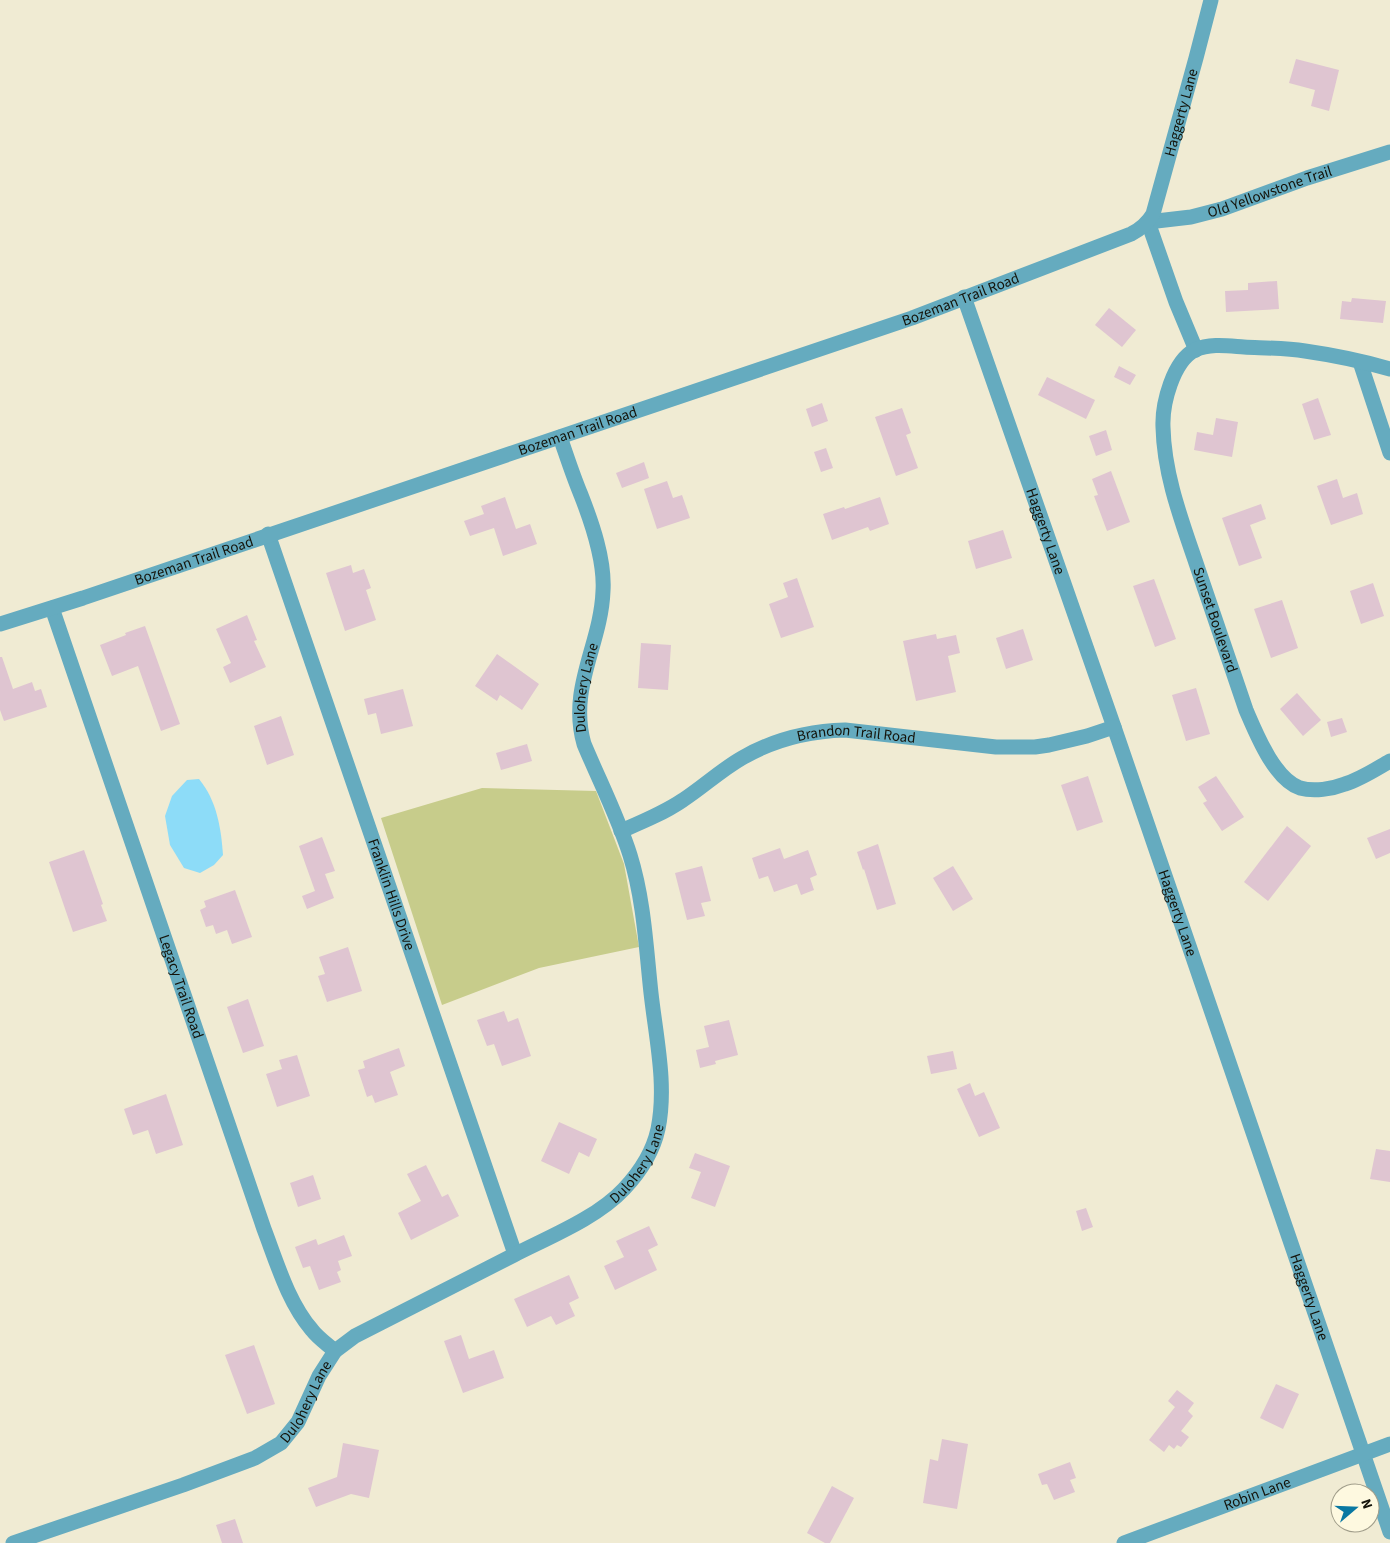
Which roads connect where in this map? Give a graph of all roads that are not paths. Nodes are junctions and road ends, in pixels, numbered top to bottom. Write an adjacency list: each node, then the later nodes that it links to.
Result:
1 (1211, 0): 3 (street, Haggerty Lane)
2 (1390, 152): 3 (street, Old Yellowstone Trail)
3 (1148, 222): 4 (street, Bozeman Trail Road); 5 (street)
4 (964, 297): 8 (street, Bozeman Trail Road); 13 (street, Haggerty Lane)
5 (1196, 350): 6 (street); 14 (street, Sunset Boulevard)
6 (1360, 362): 7 (street); 9 (street)
7 (1390, 369)
8 (560, 438): 10 (street, Bozeman Trail Road); 15 (street, Dulohery Lane)
9 (1390, 453)
10 (268, 534): 11 (street, Bozeman Trail Road); 16 (street, Franklin Hills Drive)
11 (52, 608): 12 (street, Bozeman Trail Road); 17 (street, Legacy Trail Road)
12 (0, 624)
13 (1114, 727): 15 (street, Brandon Trail Road); 19 (street, Haggerty Lane)
14 (1390, 761)
15 (621, 831): 16 (street, Dulohery Lane)
16 (515, 1254): 17 (street, Dulohery Lane)
17 (335, 1351): 21 (street, Dulohery Lane)
18 (1390, 1444): 19 (street, Robin Lane)
19 (1363, 1454): 20 (street, Haggerty Lane); 22 (street, Robin Lane)
20 (1390, 1532)
21 (14, 1543)
22 (1124, 1543)

